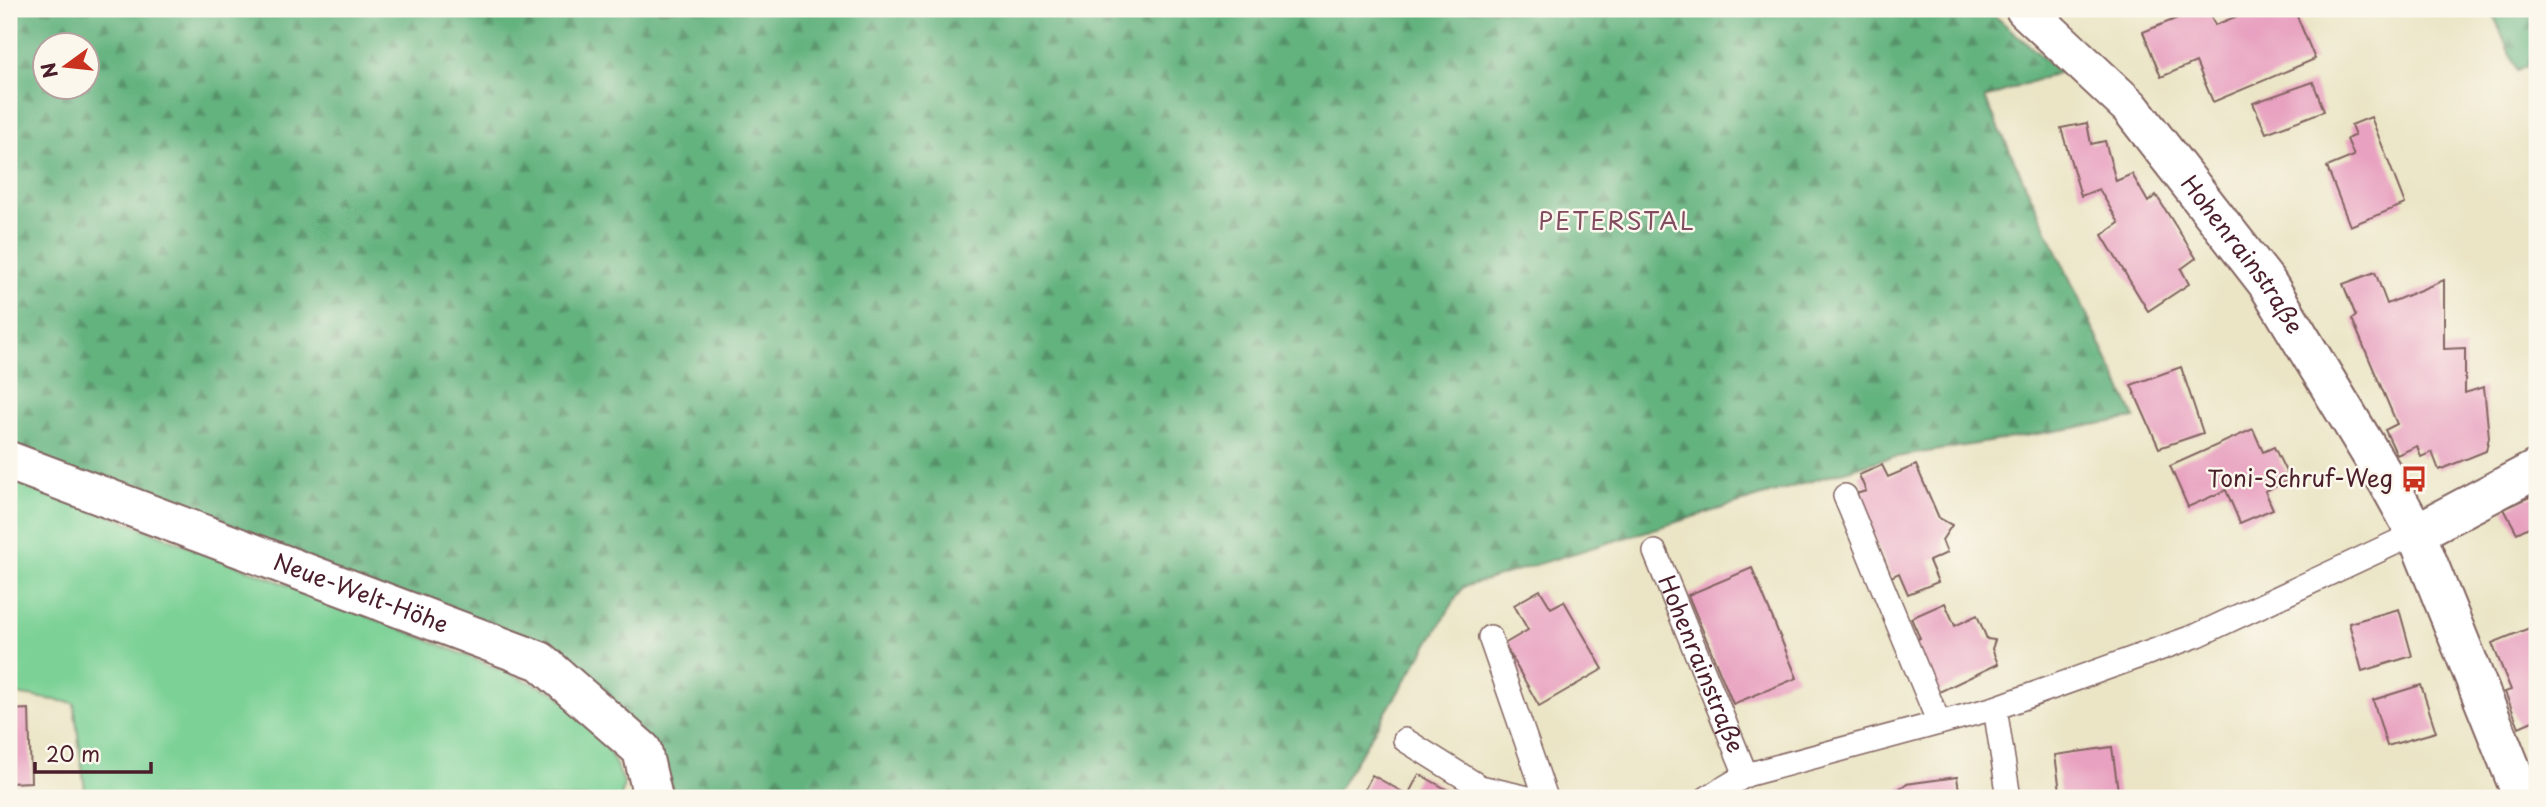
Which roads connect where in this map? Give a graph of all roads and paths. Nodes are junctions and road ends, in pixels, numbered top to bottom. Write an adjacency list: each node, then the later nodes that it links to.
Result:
1 (2025, 9): 5 (street, Hohenrainstraße)
2 (9, 461): 12 (street, Neue-Welt-Höhe)
3 (2537, 469): 5 (street)
4 (1845, 496): 9 (lane)
5 (2416, 533): 8 (lane, Hohenrainstraße); 17 (street, Hohenrainstraße)
6 (1655, 552): 11 (lane, Hohenrainstraße)
7 (1490, 637): 14 (lane)
8 (1995, 708): 9 (lane, Hohenrainstraße); 16 (lane)
9 (1939, 723): 11 (lane, Hohenrainstraße)
10 (1405, 740): 13 (lane)
11 (1746, 775): 15 (lane, Hohenrainstraße)
12 (653, 798)
13 (1528, 798)
14 (1546, 798)
15 (1707, 798)
16 (2009, 798)
17 (2523, 798)

